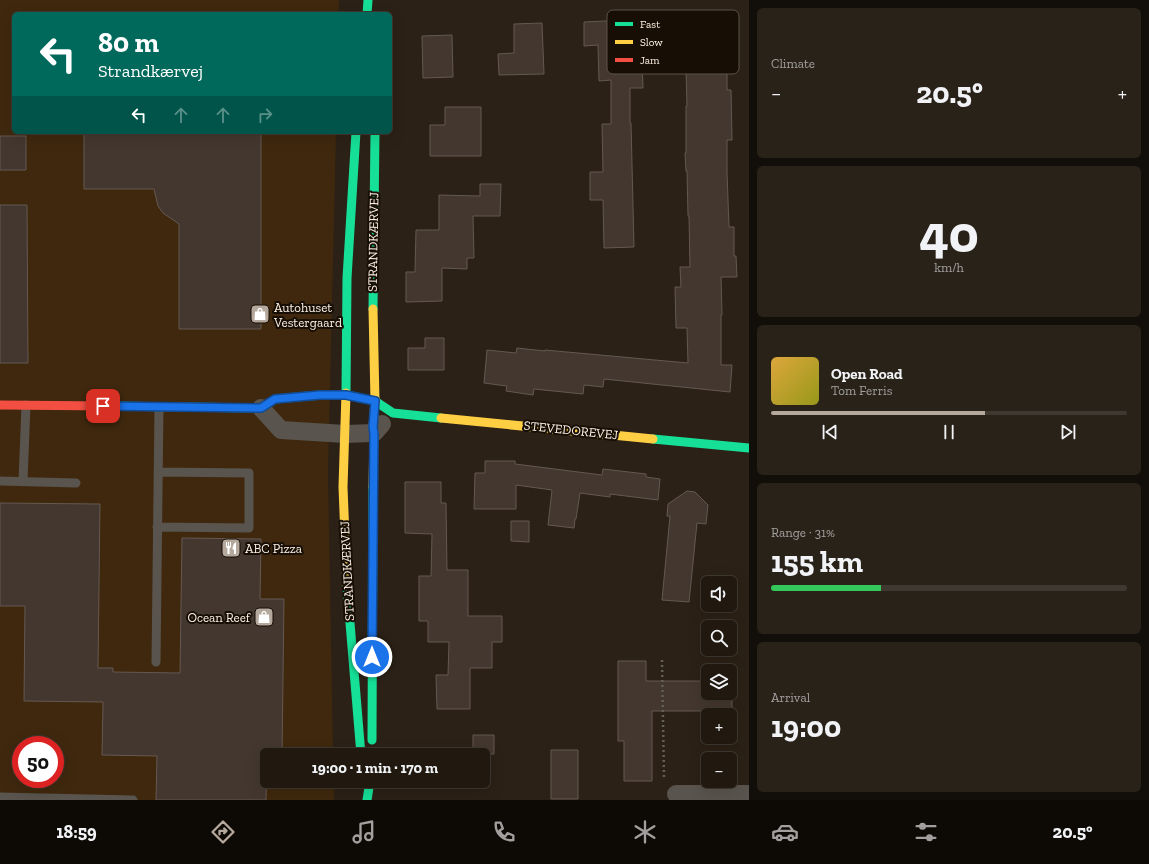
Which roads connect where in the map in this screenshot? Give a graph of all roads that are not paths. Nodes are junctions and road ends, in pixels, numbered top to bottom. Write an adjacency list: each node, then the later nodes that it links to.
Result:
1 (368, 0): 2 (main road)
2 (367, 12)
3 (356, 134): 5 (main road, STRANDKÆRVEJ)
4 (374, 134): 6 (main road, STRANDKÆRVEJ)
5 (346, 395): 6 (main road); 10 (main road); 12 (main road, STRANDKÆRVEJ)
6 (375, 401): 11 (main road, STEVEDOREVEJ); 13 (main road, STRANDKÆRVEJ)
7 (0, 405): 8 (main road)
8 (26, 405): 9 (main road); 17 (lane)
9 (159, 407): 10 (main road); 15 (lane)
10 (261, 408): 12 (street)
11 (393, 413): 13 (street); 14 (main road, STEVEDOREVEJ)
12 (345, 434): 13 (street); 21 (main road, STRANDKÆRVEJ)
13 (374, 434): 22 (main road, STRANDKÆRVEJ)
14 (749, 448)
15 (158, 472): 19 (lane); 19 (lane)
16 (0, 481): 17 (lane)
17 (23, 481): 18 (lane)
18 (76, 483)
19 (157, 527): 20 (lane)
20 (156, 662)
21 (360, 748)
22 (372, 748)
23 (365, 788): 30 (main road)
24 (369, 788): 30 (main road)
25 (676, 794): 26 (street)
26 (749, 794)
27 (0, 797): 28 (lane)
28 (111, 800): 29 (lane)
29 (133, 800)
30 (366, 800)

